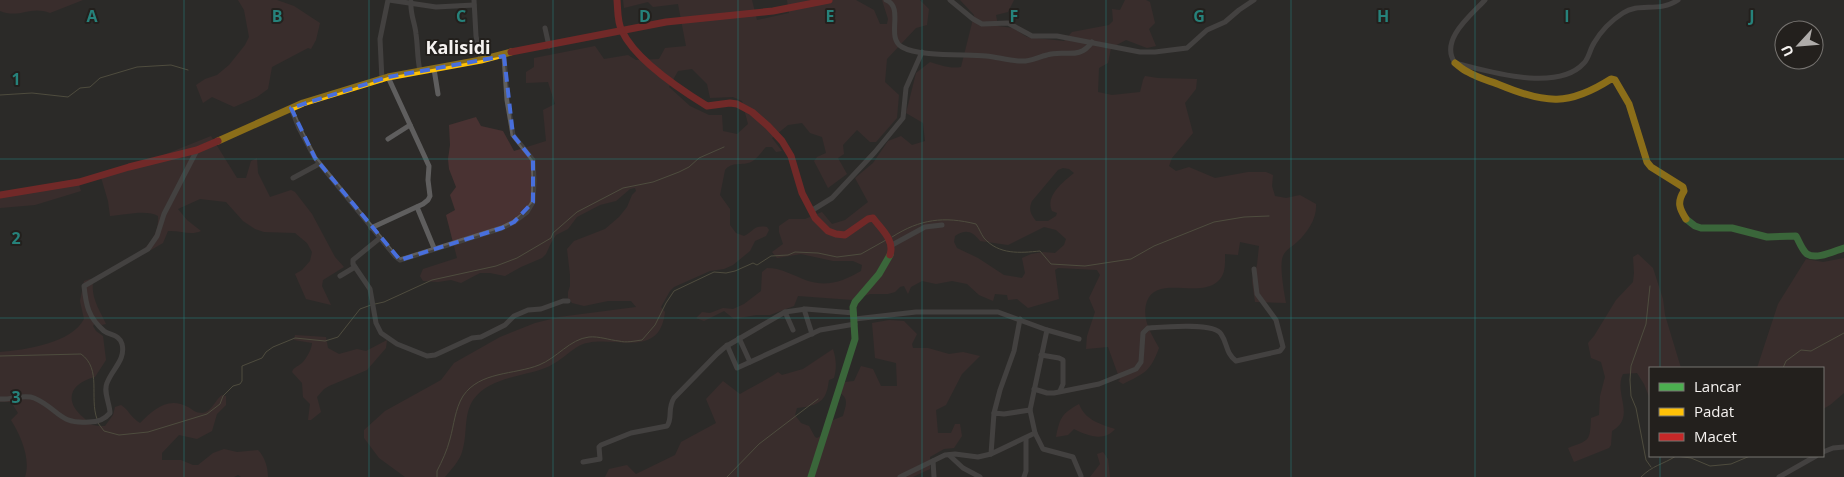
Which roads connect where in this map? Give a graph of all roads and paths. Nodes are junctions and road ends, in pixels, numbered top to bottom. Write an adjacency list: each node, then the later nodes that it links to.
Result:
1 (388, 0): 9 (street); 22 (street)
2 (617, 0): 13 (street)
3 (829, 0): 13 (street)
4 (886, 0): 16 (street)
5 (950, 0): 14 (street)
6 (1254, 0): 14 (street)
7 (1485, 0): 19 (street)
8 (1678, 0): 19 (street)
9 (411, 2): 10 (street); 21 (street)
10 (424, 3): 11 (street)
11 (474, 3): 18 (street)
12 (546, 28): 15 (street)
13 (622, 30): 15 (street); 32 (street)
14 (1092, 42): 16 (street)
15 (549, 46): 17 (street)
16 (922, 52): 32 (street)
17 (504, 56): 18 (street); 37 (street)
18 (480, 60): 20 (street)
19 (1456, 63): 38 (street)
20 (434, 69): 21 (street); 23 (street)
21 (420, 71): 22 (street)
22 (385, 79): 24 (street); 25 (street)
23 (438, 94)
24 (291, 108): 27 (street); 28 (street)
25 (410, 126): 26 (street); 31 (street)
26 (388, 139)
27 (197, 150): 30 (street); 57 (street)
28 (319, 164): 29 (street); 34 (street)
29 (293, 178)
30 (0, 195)
31 (418, 207): 34 (street); 37 (street)
32 (811, 212): 36 (street)
33 (942, 225): 36 (street)
34 (371, 228): 35 (street)
35 (380, 238): 37 (street); 39 (street)
36 (890, 241): 45 (street)
37 (434, 248)
38 (1844, 248)
39 (355, 267): 41 (street); 42 (street)
40 (1254, 269): 56 (street)
41 (340, 276)
42 (568, 301)
43 (804, 309): 44 (street); 45 (street); 49 (street)
44 (785, 312): 47 (street); 50 (street)
45 (855, 319): 46 (street); 49 (street); 70 (street)
46 (1020, 319): 48 (street); 59 (street)
47 (793, 330)
48 (1047, 330): 51 (street); 53 (street)
49 (812, 334): 54 (street)
50 (739, 338): 52 (street); 54 (street)
51 (1079, 339)
52 (727, 345): 54 (street); 68 (street)
53 (1041, 355): 55 (street); 56 (street)
54 (750, 362)
55 (1034, 389): 56 (street); 58 (street)
56 (1060, 391)
57 (0, 400)
58 (1030, 410): 59 (street); 60 (street)
59 (994, 414): 64 (street)
60 (1035, 433): 61 (street); 69 (street)
61 (1026, 438): 64 (street); 74 (street)
62 (1844, 447): 63 (street)
63 (1824, 452)
64 (991, 454): 65 (street)
65 (949, 455): 67 (street); 73 (street)
66 (1814, 457): 75 (street)
67 (933, 461): 71 (street); 72 (street)
68 (583, 462)
69 (1081, 476)
70 (811, 477)
71 (900, 477)
72 (934, 477)
73 (980, 477)
74 (1024, 477)
75 (1779, 477)

